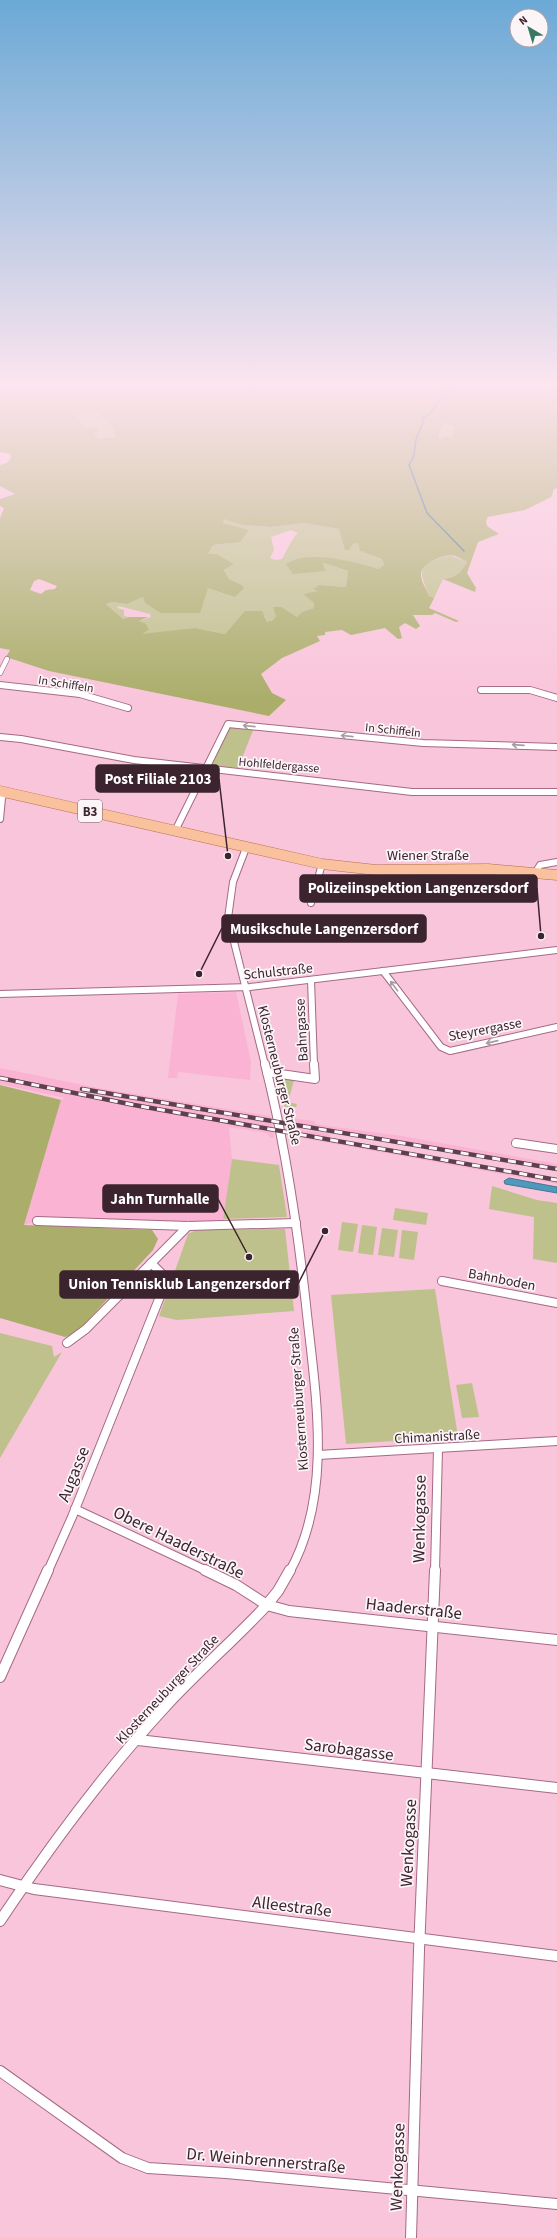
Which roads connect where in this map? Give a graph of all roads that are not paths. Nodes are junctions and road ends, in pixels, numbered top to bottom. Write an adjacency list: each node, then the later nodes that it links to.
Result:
1 (7, 659): 2 (street)
2 (0, 673)
3 (0, 685): 6 (street, In Schiffeln)
4 (481, 690): 5 (street)
5 (557, 698)
6 (128, 708)
7 (0, 737): 9 (street, Hohlfeldergasse)
8 (557, 747): 9 (street, In Schiffeln, one-way to 9)
9 (205, 769): 11 (street, Hohlfeldergasse); 13 (street)
10 (3, 792): 12 (street); 13 (main road, B3)
11 (557, 792)
12 (0, 819)
13 (175, 831): 14 (main road, B3)
14 (246, 848): 16 (main road, B3); 23 (street, Klosterneuburger Straße)
15 (557, 862): 17 (street)
16 (322, 864): 17 (main road, Wiener Straße / B3); 19 (street)
17 (535, 873): 18 (main road, Wiener Straße / B3)
18 (557, 875)
19 (311, 903)
20 (557, 950): 21 (street, Schulstraße)
21 (383, 971): 22 (street, Schulstraße); 25 (street, Steyrergasse, one-way to 21)
22 (311, 980): 23 (street, Schulstraße); 26 (street, Bahngasse)
23 (244, 987): 24 (street, Schulstraße); 26 (street, Klosterneuburger Straße)
24 (0, 994)
25 (557, 1027)
26 (267, 1072): 30 (street, Klosterneuburger Straße)
27 (516, 1143): 28 (street)
28 (557, 1149)
29 (37, 1221): 31 (street)
30 (296, 1223): 31 (street); 38 (street, Klosterneuburger Straße)
31 (188, 1226): 32 (street)
32 (151, 1263): 35 (street); 39 (street, Augasse)
33 (442, 1281): 34 (street, Bahnboden)
34 (557, 1303)
35 (67, 1343)
36 (557, 1441): 37 (street, Chimanistraße)
37 (438, 1449): 38 (street, Chimanistraße); 41 (street, Wenkogasse)
38 (318, 1455): 40 (street, Klosterneuburger Straße)
39 (76, 1509): 40 (street, Obere Haaderstraße); 43 (street, Augasse)
40 (267, 1605): 41 (street, Haaderstraße); 44 (street, Klosterneuburger Straße)
41 (433, 1627): 42 (street, Haaderstraße); 45 (street, Wenkogasse)
42 (557, 1640)
43 (0, 1677)
44 (138, 1740): 45 (street, Sarobagasse); 48 (street, Klosterneuburger Straße)
45 (428, 1774): 46 (street, Sarobagasse); 50 (street, Wenkogasse)
46 (557, 1788)
47 (0, 1880): 48 (street, Alleestraße)
48 (23, 1886): 49 (street, Klosterneuburger Straße); 50 (street, Alleestraße)
49 (0, 1921)
50 (420, 1939): 51 (street, Alleestraße); 53 (street, Wenkogasse)
51 (557, 1956)
52 (0, 2071): 53 (street, Dr. Weinbrennerstraße)
53 (413, 2190): 54 (street, Dr. Weinbrennerstraße); 55 (street, Wenkogasse)
54 (557, 2204)
55 (412, 2238)

